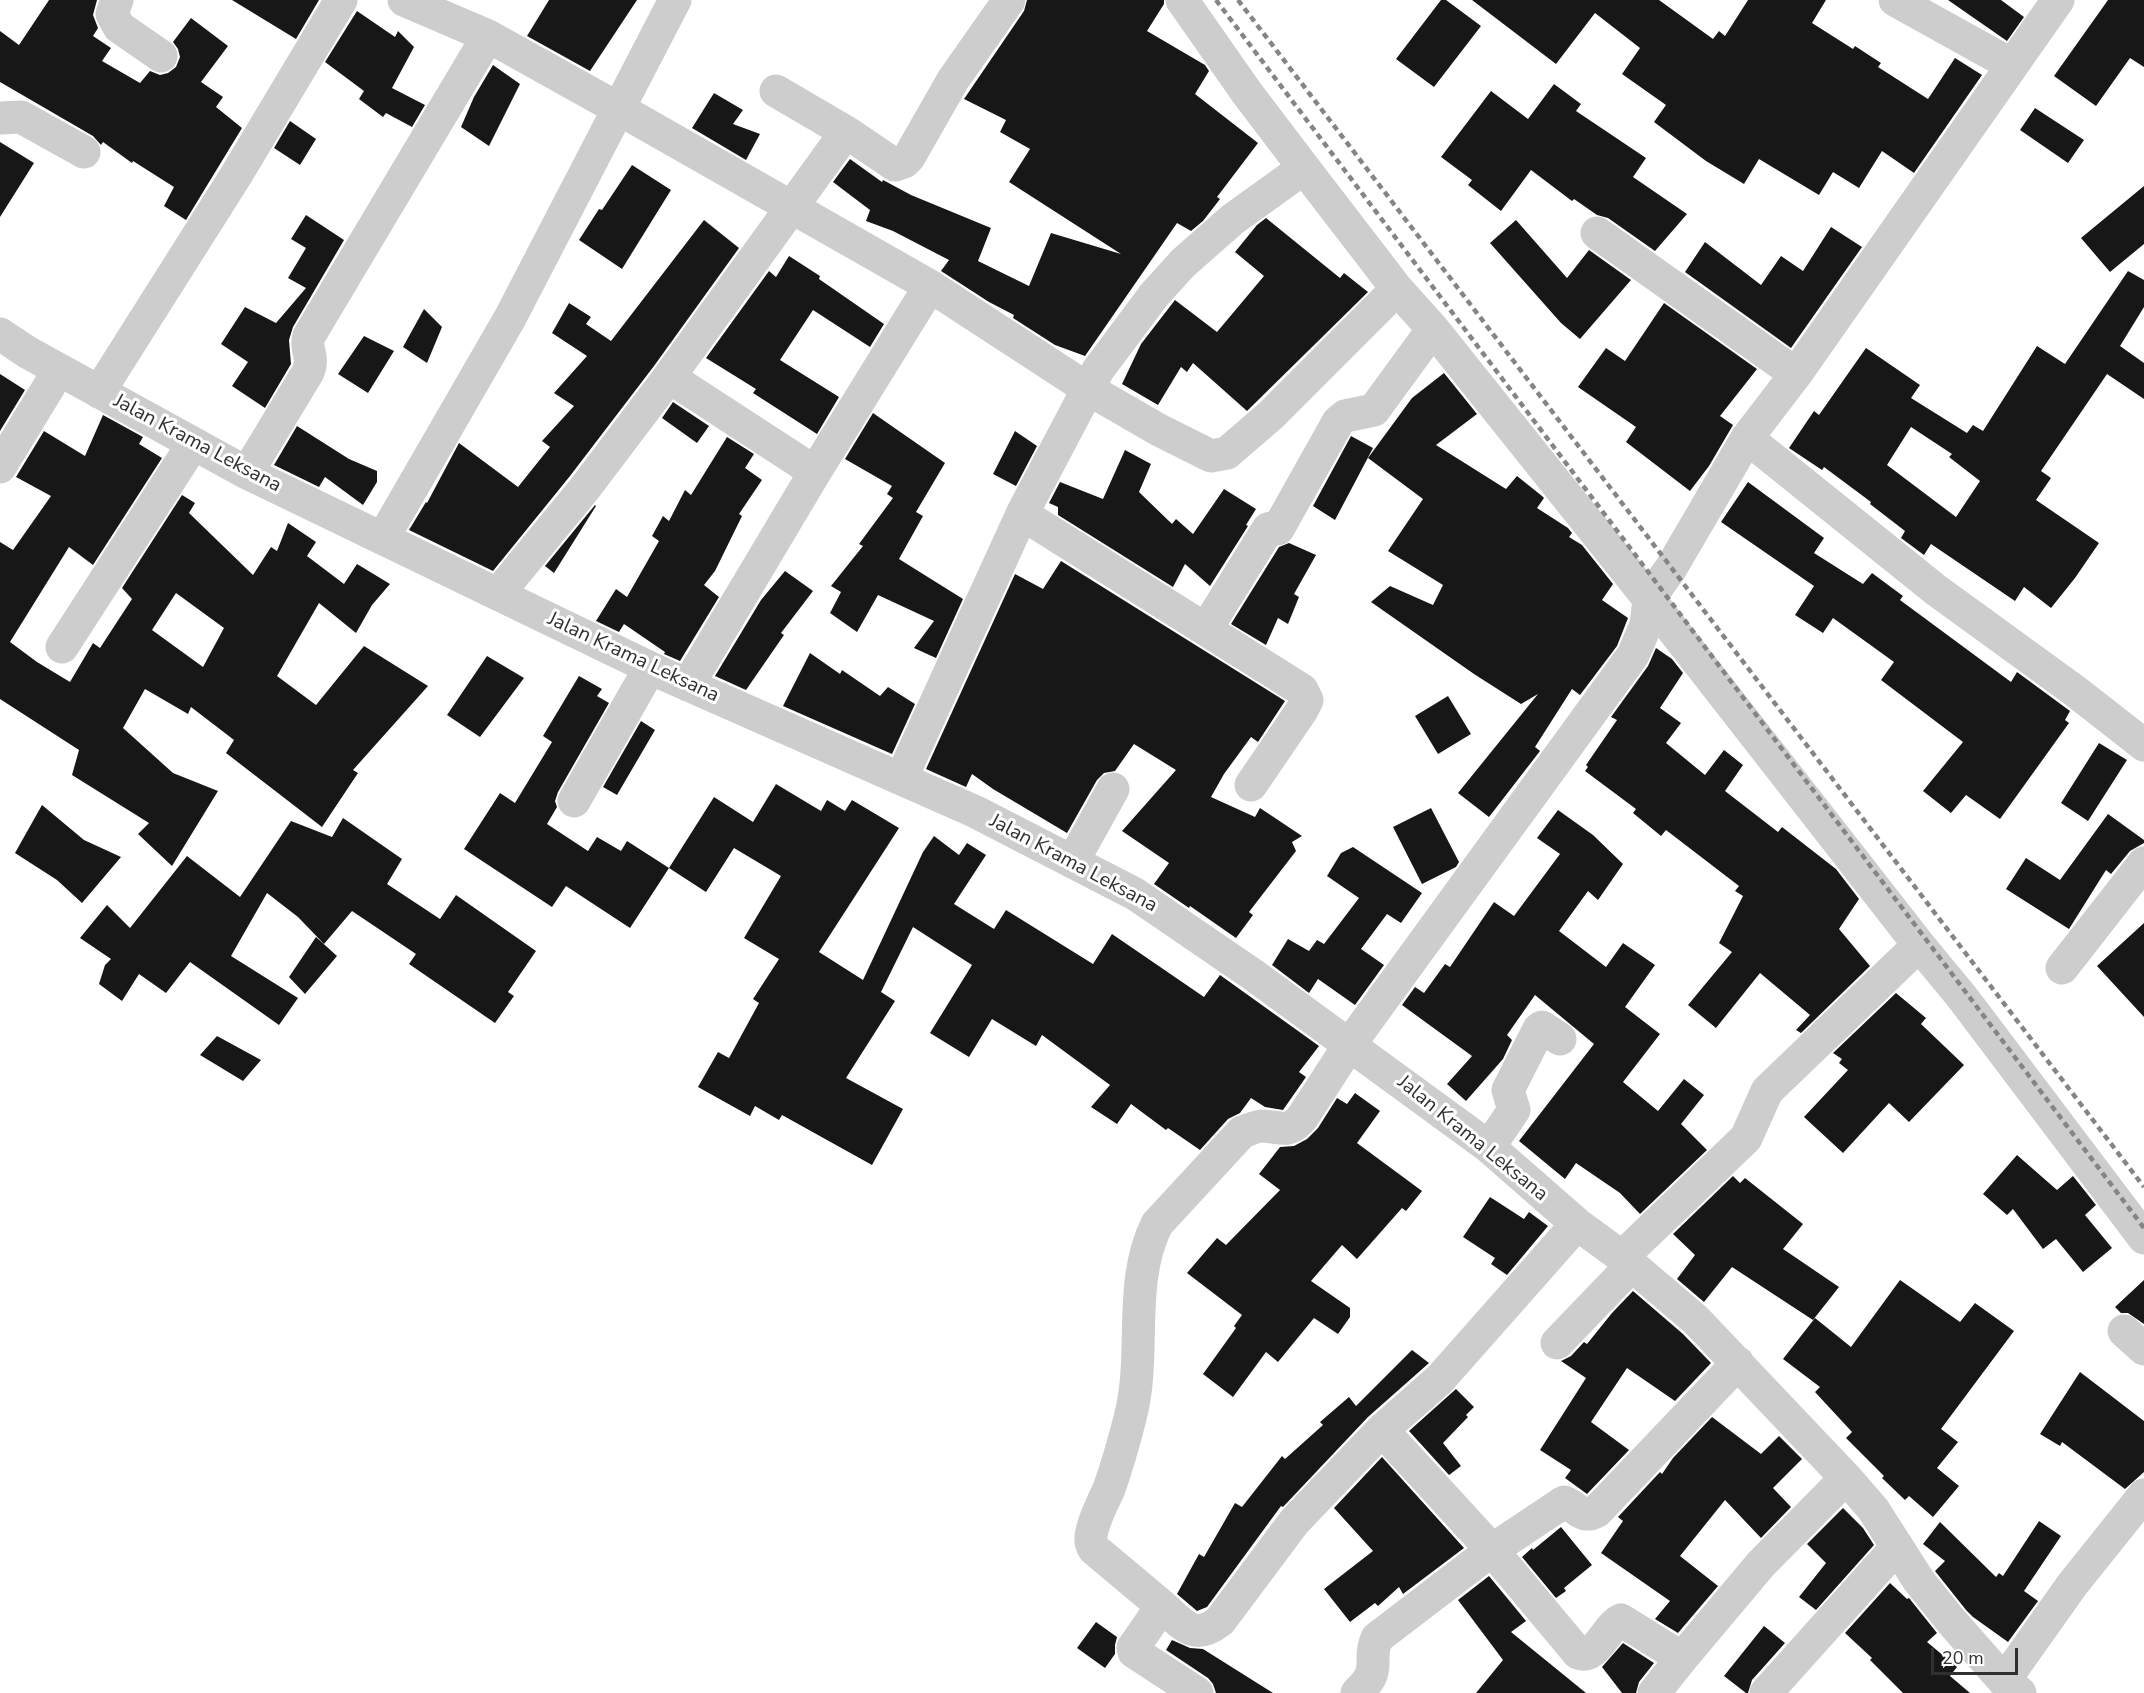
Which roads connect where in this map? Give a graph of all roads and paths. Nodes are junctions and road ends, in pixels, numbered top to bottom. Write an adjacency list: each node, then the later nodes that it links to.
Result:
1 (117, 0): 10 (street)
2 (341, 0): 28 (street)
3 (404, 0): 9 (street)
4 (675, 0): 13 (street)
5 (1009, 0): 15 (street)
6 (1182, 0): 17 (street)
7 (1894, 0): 11 (street)
8 (2058, 0): 11 (street)
9 (488, 36): 13 (street); 33 (street)
10 (161, 57)
11 (2012, 65): 25 (street)
12 (776, 91): 15 (street)
13 (619, 109): 18 (street); 35 (street)
14 (0, 118): 16 (street)
15 (846, 132): 18 (street)
16 (84, 152)
17 (1305, 168): 21 (street); 27 (street)
18 (790, 207): 20 (street); 26 (street)
19 (1597, 233): 25 (street)
20 (930, 286): 27 (street); 32 (street)
21 (1397, 289): 22 (street); 27 (street)
22 (1432, 329): 37 (street); 38 (street)
23 (0, 334): 24 (street, Jalan Krama Leksana)
24 (60, 370): 28 (street, Jalan Krama Leksana); 31 (street)
25 (1796, 374): 29 (street)
26 (669, 377): 32 (street); 36 (street)
27 (1088, 389): 34 (street)
28 (99, 392): 30 (street, Jalan Krama Leksana)
29 (1747, 438): 37 (street); 42 (street)
30 (193, 444): 33 (street, Jalan Krama Leksana); 39 (street)
31 (0, 467)
32 (815, 472): 41 (street)
33 (247, 473): 35 (street, Jalan Krama Leksana)
34 (1022, 513): 38 (street); 43 (street)
35 (383, 538): 36 (street, Jalan Krama Leksana)
36 (498, 594): 40 (street, Jalan Krama Leksana)
37 (1649, 599): 49 (street); 52 (street)
38 (1206, 629): 44 (street)
39 (62, 647)
40 (650, 668): 41 (street, Jalan Krama Leksana); 46 (street)
41 (688, 685): 43 (street, Jalan Krama Leksana)
42 (2144, 745)
43 (901, 779): 47 (street, Jalan Krama Leksana)
44 (1251, 785)
45 (1113, 789): 47 (street)
46 (574, 801)
47 (1073, 861): 52 (street, Jalan Krama Leksana)
48 (2144, 863): 50 (street)
49 (1918, 945): 55 (street); 56 (street)
50 (2062, 968)
51 (1560, 1039): 53 (street)
52 (1350, 1044): 53 (street, Jalan Krama Leksana); 64 (street)
53 (1489, 1147): 54 (street, Jalan Krama Leksana)
54 (1577, 1224): 56 (street, Jalan Krama Leksana); 59 (street)
55 (2144, 1238)
56 (1627, 1262): 57 (street); 58 (street, Jalan Krama Leksana)
57 (1557, 1343)
58 (1738, 1363): 60 (street, Jalan Krama Leksana); 63 (street)
59 (1382, 1430): 63 (street); 64 (street)
60 (1846, 1478): 62 (street, Jalan Krama Leksana); 65 (street)
61 (2144, 1495): 66 (street)
62 (1897, 1547): 66 (street, Jalan Krama Leksana); 70 (street)
63 (1492, 1550): 65 (street); 68 (street)
64 (1162, 1606): 67 (street)
65 (1682, 1658): 69 (street)
66 (2012, 1687)
67 (1197, 1693)
68 (1357, 1693)
69 (1654, 1693)
70 (1766, 1693)

